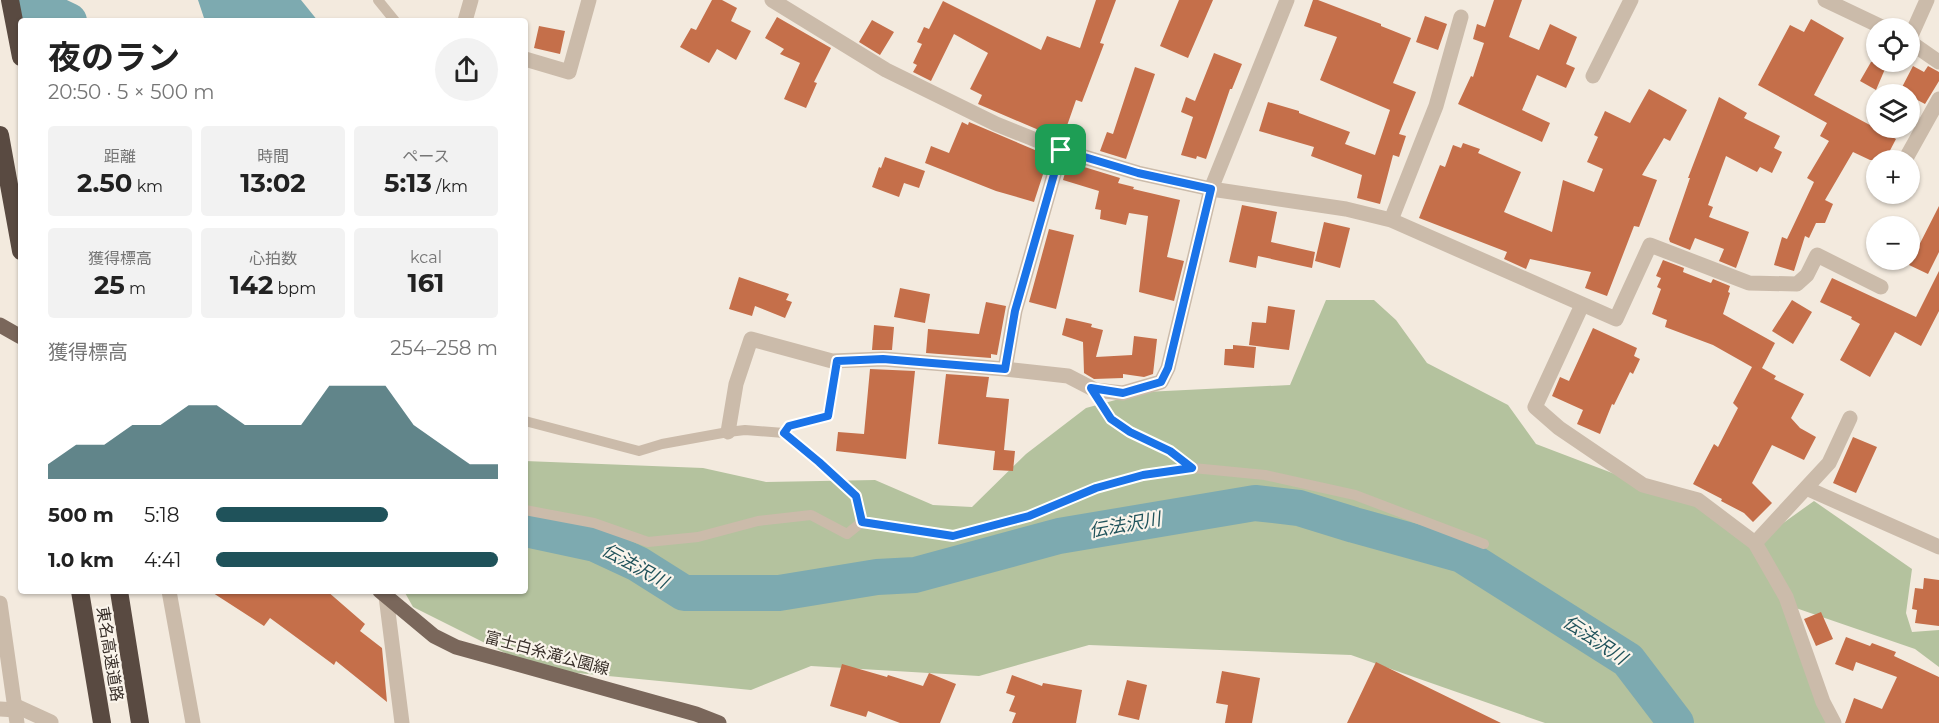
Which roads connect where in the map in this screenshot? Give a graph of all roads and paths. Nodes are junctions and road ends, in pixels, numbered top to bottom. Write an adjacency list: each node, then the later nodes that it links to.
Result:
1 (10, 0): 15 (highway)
2 (378, 0): 11 (lane)
3 (471, 0): 12 (street)
4 (589, 0): 17 (street)
5 (772, 0): 22 (street)
6 (1287, 0): 24 (street)
7 (1631, 0): 19 (street)
8 (1825, 0): 14 (street)
9 (1927, 0): 13 (street)
10 (1461, 17): 25 (street)
11 (393, 18)
12 (466, 18)
13 (1919, 18)
14 (1866, 19)
15 (18, 41)
16 (1920, 48): 18 (street)
17 (528, 60)
18 (1939, 62)
19 (1593, 76)
20 (1939, 99): 23 (street)
21 (1, 139): 26 (highway)
22 (1061, 150): 24 (street); 32 (street)
23 (1911, 150)
24 (1211, 189): 25 (street); 33 (street)
25 (1391, 220): 28 (street)
26 (18, 234)
27 (1881, 287): 28 (street)
28 (1582, 305): 42 (street)
29 (0, 325): 30 (main road)
30 (18, 334)
31 (837, 361): 32 (street); 36 (street); 37 (lane)
32 (1005, 369): 33 (street)
33 (1091, 388): 38 (lane)
34 (1850, 418): 39 (street)
35 (528, 422): 36 (lane)
36 (728, 432): 37 (lane)
37 (784, 433): 41 (lane)
38 (1192, 468): 41 (lane); 43 (lane)
39 (1806, 488): 42 (street); 44 (street)
40 (528, 511): 41 (lane)
41 (862, 522)
42 (1755, 543): 57 (street)
43 (1484, 544)
44 (1939, 547)
45 (80, 594): 52 (highway, 東名高速道路)
46 (118, 594): 53 (highway, 東名高速道路)
47 (170, 594): 54 (street)
48 (383, 594): 55 (street); 56 (main road, 富士白糸滝公園線)
49 (0, 603): 50 (street)
50 (12, 712): 51 (street)
51 (51, 722)
52 (102, 723)
53 (140, 723)
54 (193, 723)
55 (402, 723)
56 (719, 723)
57 (1834, 723)

